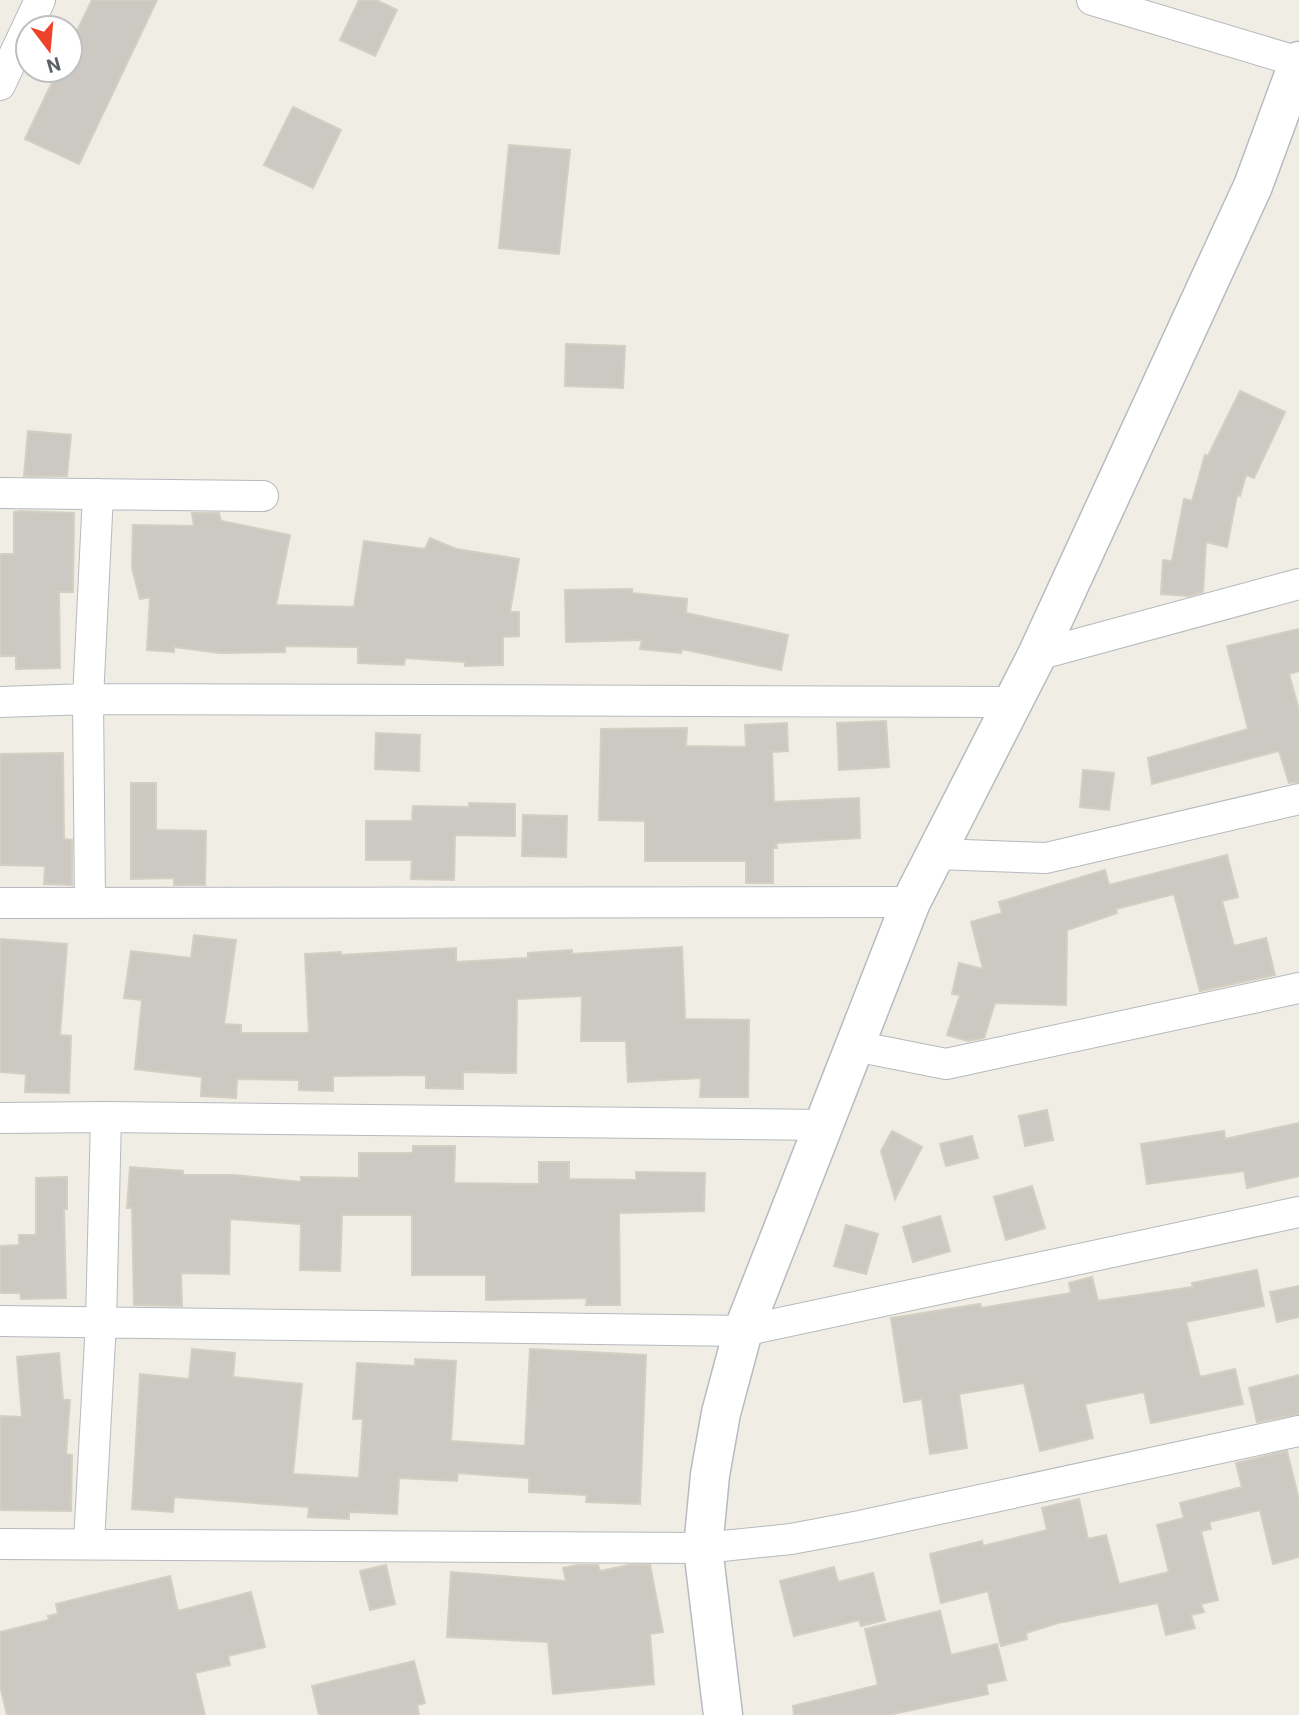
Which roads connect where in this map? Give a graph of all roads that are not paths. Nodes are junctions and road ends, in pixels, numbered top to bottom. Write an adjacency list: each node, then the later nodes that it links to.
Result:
1 (40, 0): 4 (street)
2 (1092, 0): 3 (street)
3 (1299, 62): 9 (street)
4 (0, 85)
5 (0, 494): 6 (street)
6 (98, 494): 7 (street); 10 (street)
7 (263, 496)
8 (1299, 584): 9 (street)
9 (1037, 655): 12 (street)
10 (88, 699): 11 (street); 12 (street); 15 (street)
11 (0, 702)
12 (1015, 702): 14 (street)
13 (1299, 799): 14 (street)
14 (937, 854): 16 (street)
15 (90, 902): 16 (street); 17 (street)
16 (911, 902): 19 (street)
17 (0, 903)
18 (1299, 988): 19 (street)
19 (855, 1046): 22 (street)
20 (106, 1117): 21 (street); 22 (street); 25 (street)
21 (0, 1118)
22 (824, 1125): 26 (street)
23 (1299, 1212): 26 (street)
24 (0, 1321): 25 (street)
25 (101, 1322): 26 (street); 28 (street)
26 (743, 1331): 30 (street)
27 (1299, 1431): 30 (street)
28 (89, 1543): 29 (street); 30 (street)
29 (0, 1544)
30 (703, 1548): 31 (street)
31 (723, 1715)

